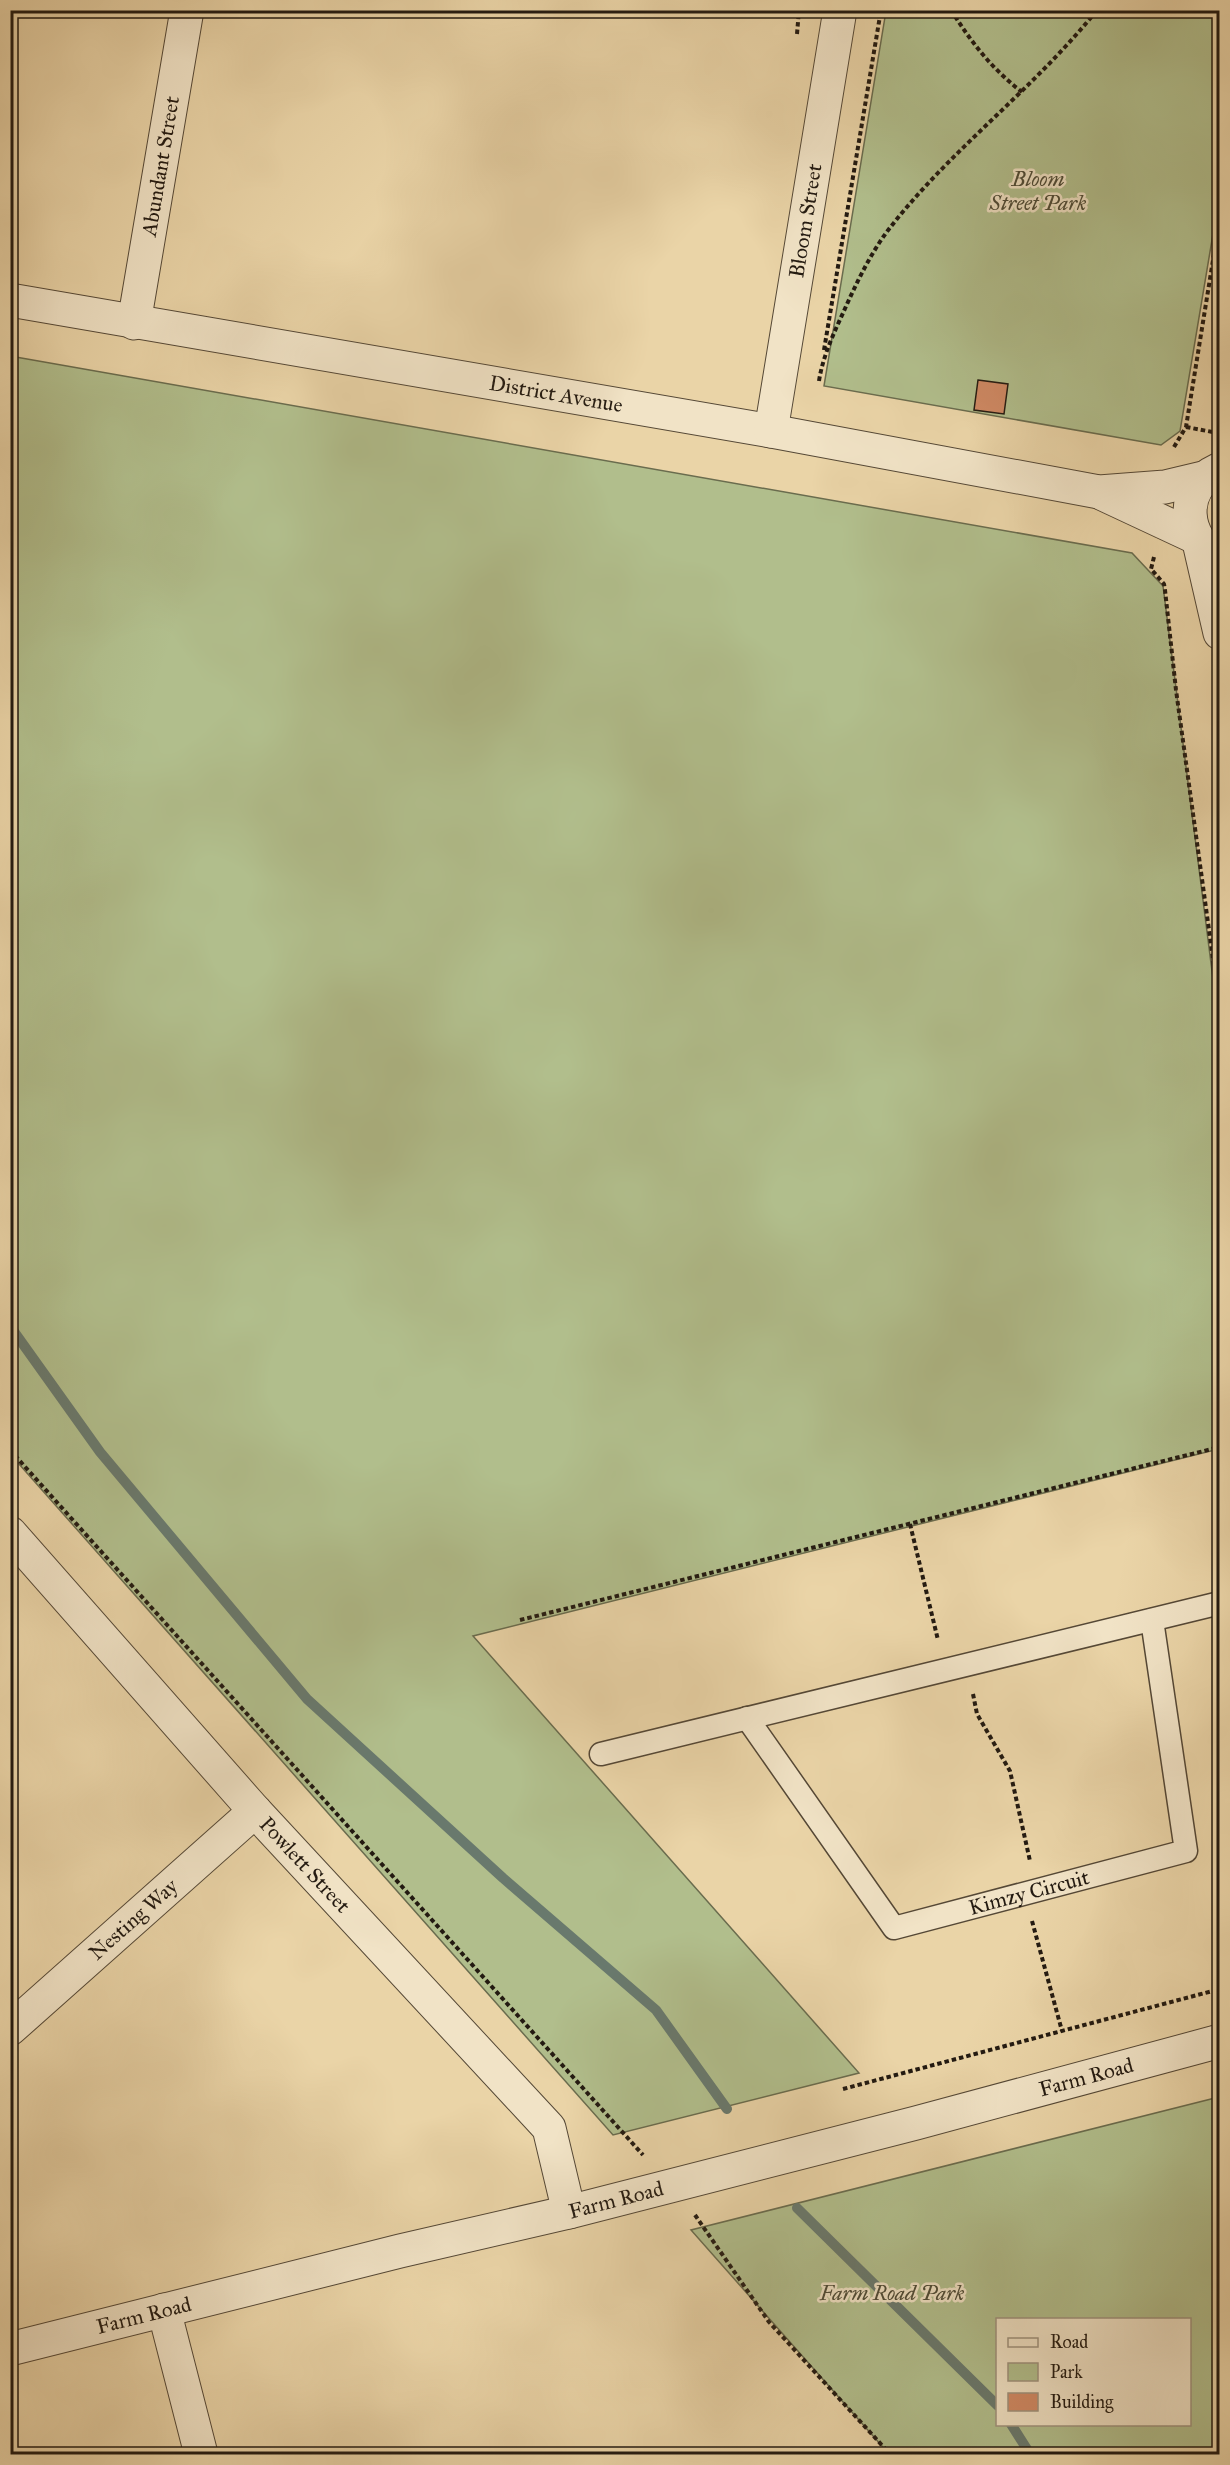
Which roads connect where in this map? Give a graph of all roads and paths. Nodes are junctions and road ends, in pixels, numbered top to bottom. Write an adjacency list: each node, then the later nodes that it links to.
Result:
1 (187, 10): 11 (street, Abundant Street)
2 (799, 10): 7 (path)
3 (840, 10): 14 (street, Bloom Street)
4 (881, 10): 12 (path)
5 (951, 10): 8 (path)
6 (1096, 10): 8 (path)
7 (796, 34)
8 (1022, 92): 12 (path)
9 (1220, 217): 13 (path)
10 (10, 300): 11 (street, District Avenue)
11 (134, 323): 14 (street, District Avenue)
12 (823, 357): 16 (path)
13 (1186, 427): 15 (path); 18 (path)
14 (771, 431): 16 (street, District Avenue)
15 (1220, 433)
16 (810, 439): 19 (street, District Avenue)
17 (1214, 469): 18 (street, District Avenue); 21 (street)
18 (1165, 487): 19 (street, District Avenue)
19 (1099, 492): 20 (street, District Avenue)
20 (1160, 521): 21 (street, District Avenue); 23 (path)
21 (1204, 546): 22 (street)
22 (1220, 633)
23 (1220, 1010)
24 (1220, 1447): 26 (path)
25 (10, 1450): 41 (path)
26 (910, 1524): 29 (path); 31 (path)
27 (10, 1533): 34 (street, Powlett Street)
28 (1220, 1603): 30 (lane)
29 (520, 1620)
30 (1152, 1620): 31 (lane); 35 (lane, Kimzy Circuit)
31 (956, 1667): 32 (lane); 35 (path)
32 (747, 1718): 33 (lane); 35 (lane, Kimzy Circuit)
33 (601, 1754)
34 (255, 1811): 37 (street, Nesting Way); 42 (street, Powlett Street)
35 (1030, 1892): 38 (path)
36 (1220, 1989): 38 (path)
37 (10, 2029)
38 (1062, 2031): 40 (path)
39 (1220, 2041): 41 (street, Farm Road)
40 (843, 2089)
41 (671, 2185): 42 (street, Farm Road); 46 (path)
42 (569, 2212): 43 (street, Farm Road)
43 (164, 2310): 44 (street, Farm Road); 45 (street)
44 (10, 2349)
45 (201, 2454)
46 (890, 2454)

